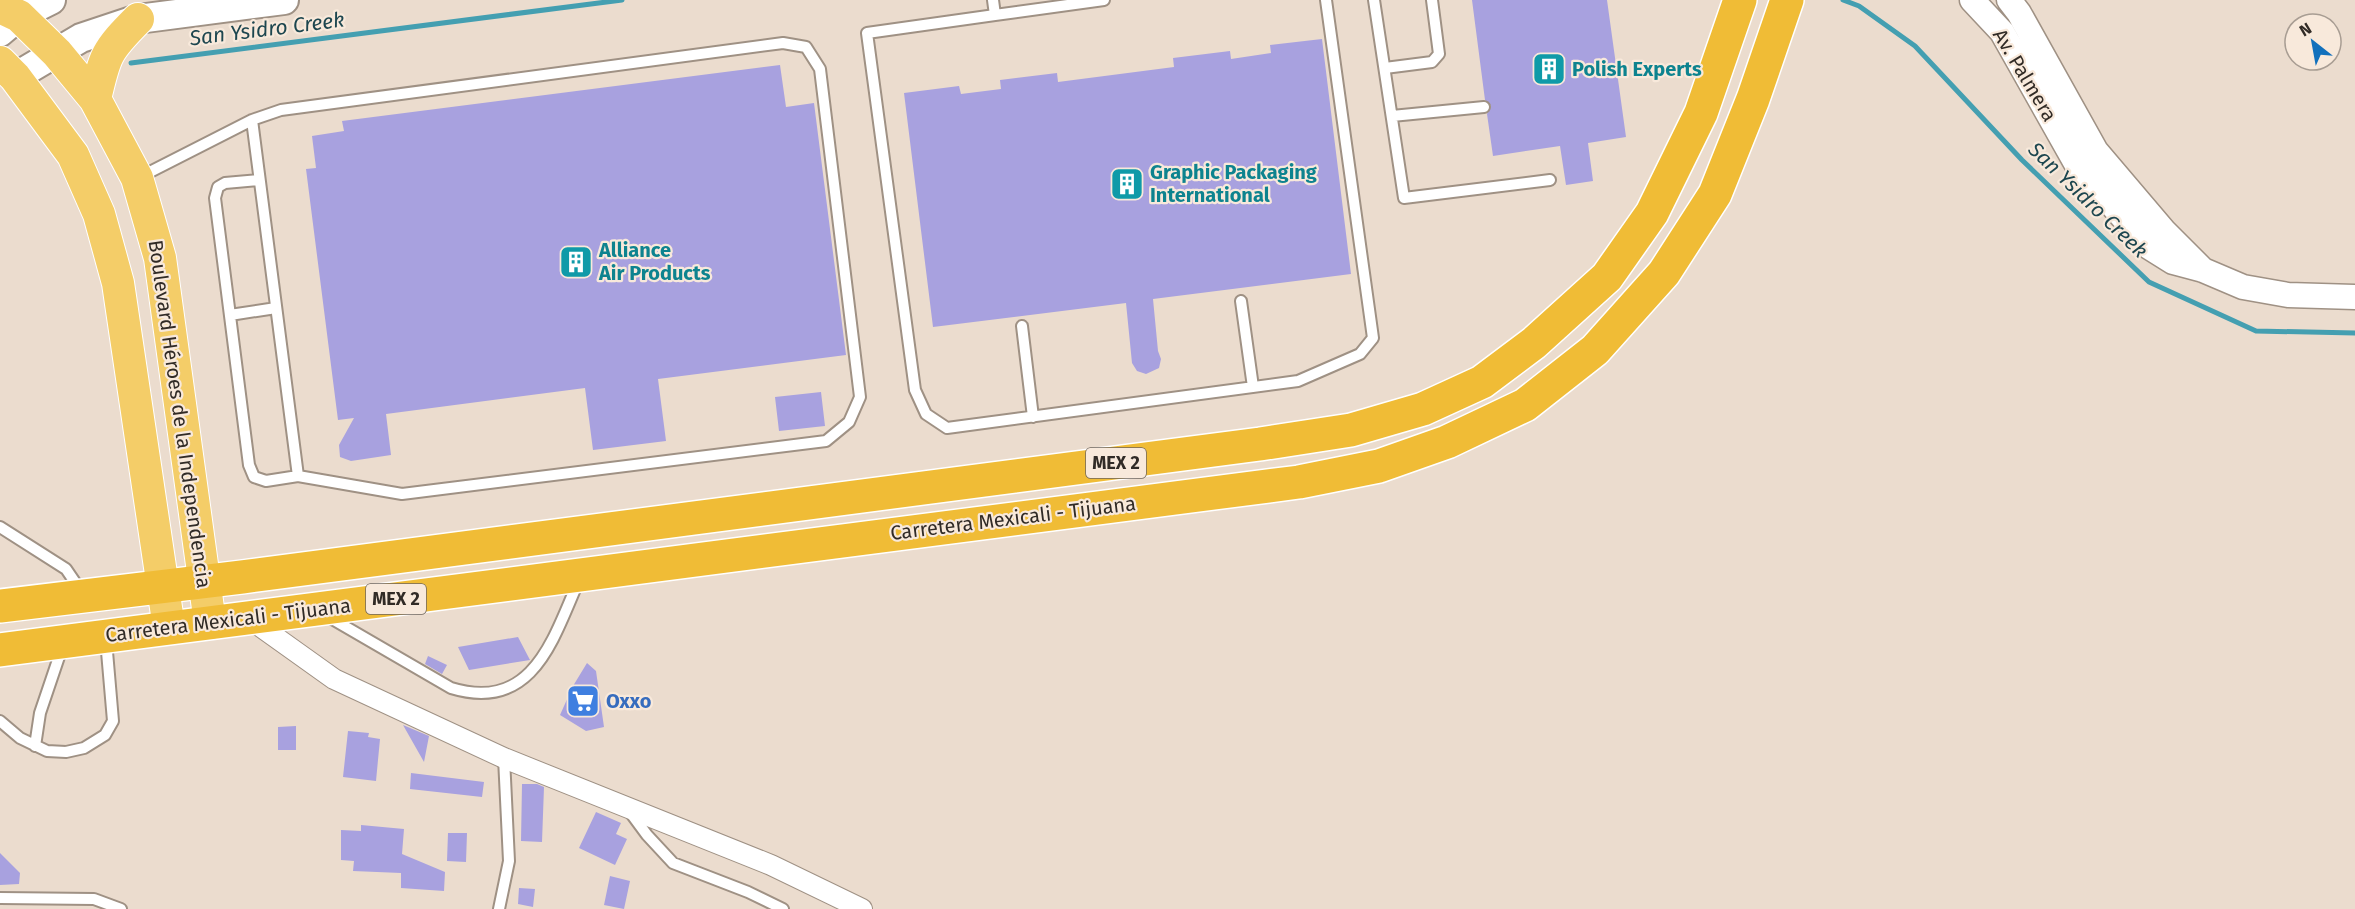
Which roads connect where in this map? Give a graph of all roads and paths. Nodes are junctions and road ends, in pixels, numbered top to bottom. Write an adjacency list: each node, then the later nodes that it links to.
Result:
1 (51, 0): 13 (main road)
2 (284, 0): 14 (main road)
3 (993, 0): 12 (lane)
4 (1104, 0): 12 (lane)
5 (1326, 0): 31 (lane)
6 (1374, 0): 16 (lane)
7 (1432, 0): 16 (lane)
8 (1740, 0): 36 (highway, Carretera Mexicali - Tijuana / MEX 2)
9 (1972, 0): 25 (street, Av. Palmera)
10 (2009, 0): 25 (street, Av. Palmera)
11 (1786, 1): 35 (highway, Carretera Mexicali - Tijuana / MEX 2)
12 (995, 15): 32 (lane)
13 (6, 18): 15 (main road, Boulevard Héroes de la Independencia)
14 (138, 19): 15 (main road); 18 (main road)
15 (57, 52): 17 (main road); 18 (main road, Boulevard Héroes de la Independencia)
16 (1384, 68): 20 (lane)
17 (7, 70): 37 (main road)
18 (95, 99): 22 (main road, Boulevard Héroes de la Independencia)
19 (1484, 107): 20 (lane)
20 (1392, 116): 24 (lane)
21 (252, 120): 22 (lane); 23 (lane); 33 (lane)
22 (136, 178): 36 (main road, Boulevard Héroes de la Independencia)
23 (259, 180): 28 (lane); 29 (lane)
24 (1550, 180)
25 (2203, 270): 26 (street, Av. Palmera)
26 (2355, 297)
27 (1241, 301): 31 (lane)
28 (276, 308): 29 (lane); 33 (lane)
29 (230, 315): 33 (lane)
30 (1022, 326): 32 (lane)
31 (1254, 387): 32 (lane)
32 (1033, 417)
33 (298, 476)
34 (0, 527): 38 (lane)
35 (581, 573): 40 (highway, Carretera Mexicali - Tijuana / MEX 2); 40 (lane)
36 (205, 582): 37 (highway, Carretera Mexicali - Tijuana / MEX 2); 42 (main road, Boulevard Héroes de la Independencia)
37 (162, 587): 38 (highway, Carretera Mexicali - Tijuana / MEX 2); 43 (main road)
38 (84, 594): 39 (highway, Carretera Mexicali - Tijuana / MEX 2)
39 (1, 601)
40 (316, 609): 41 (highway, Carretera Mexicali - Tijuana / MEX 2)
41 (250, 619): 42 (highway, Carretera Mexicali - Tijuana / MEX 2); 49 (street)
42 (210, 623): 43 (highway, Carretera Mexicali - Tijuana / MEX 2)
43 (169, 628): 44 (highway, Carretera Mexicali - Tijuana / MEX 2)
44 (106, 636): 45 (highway, Carretera Mexicali - Tijuana / MEX 2); 48 (lane)
45 (64, 642): 46 (highway, Carretera Mexicali - Tijuana / MEX 2); 48 (lane)
46 (0, 650)
47 (0, 721): 48 (lane)
48 (35, 746)
49 (504, 758): 50 (street); 53 (lane)
50 (628, 809): 54 (lane); 55 (street)
51 (0, 898): 52 (lane)
52 (121, 909)
53 (500, 909)
54 (783, 909)
55 (862, 909)

